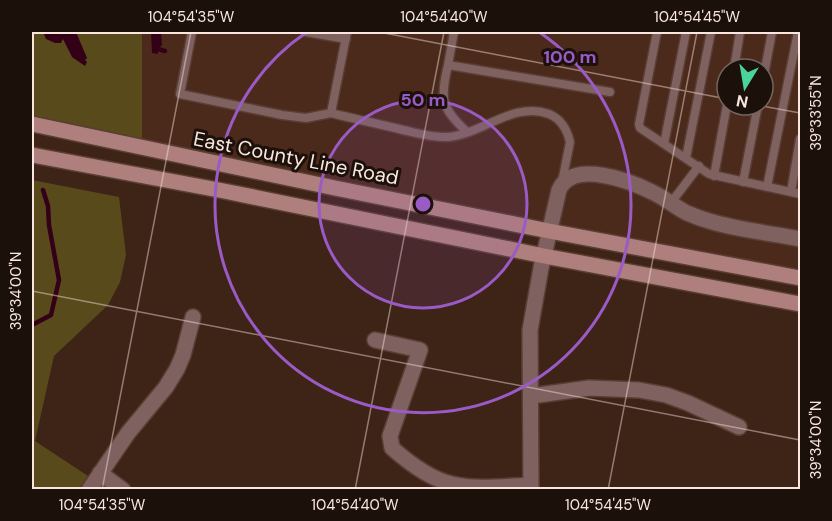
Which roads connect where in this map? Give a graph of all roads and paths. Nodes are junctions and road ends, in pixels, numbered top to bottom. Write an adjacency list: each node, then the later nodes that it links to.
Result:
1 (192, 32): 15 (lane)
2 (306, 32): 10 (lane)
3 (454, 32): 13 (lane)
4 (657, 32): 21 (lane)
5 (686, 32): 21 (lane)
6 (711, 32): 23 (lane)
7 (741, 32): 11 (lane)
8 (772, 32): 12 (lane)
9 (798, 32): 28 (lane)
10 (347, 35): 15 (lane)
11 (736, 57)
12 (767, 57)
13 (448, 65): 14 (lane); 19 (lane)
14 (610, 92)
15 (331, 113): 19 (lane)
16 (725, 117): 25 (lane)
17 (756, 117): 26 (lane)
18 (32, 124): 32 (main road, East County Line Road)
19 (467, 132): 27 (lane)
20 (801, 139): 29 (lane)
21 (664, 144): 23 (lane)
22 (32, 155): 34 (main road)
23 (686, 158): 24 (lane)
24 (699, 166): 25 (lane); 31 (lane)
25 (714, 176): 26 (lane)
26 (743, 182): 28 (lane)
27 (561, 186): 31 (street); 32 (street)
28 (767, 187): 29 (lane)
29 (791, 192): 30 (lane)
30 (801, 194)
31 (670, 204): 33 (street)
32 (549, 231): 34 (street); 35 (main road, East County Line Road)
33 (801, 239)
34 (544, 256): 36 (main road); 39 (street)
35 (801, 278)
36 (801, 304)
37 (193, 317): 41 (street)
38 (375, 340): 42 (street)
39 (531, 396): 40 (street); 42 (street)
40 (739, 427)
41 (100, 473): 43 (street); 44 (street)
42 (531, 487)
43 (89, 489)
44 (123, 489)

